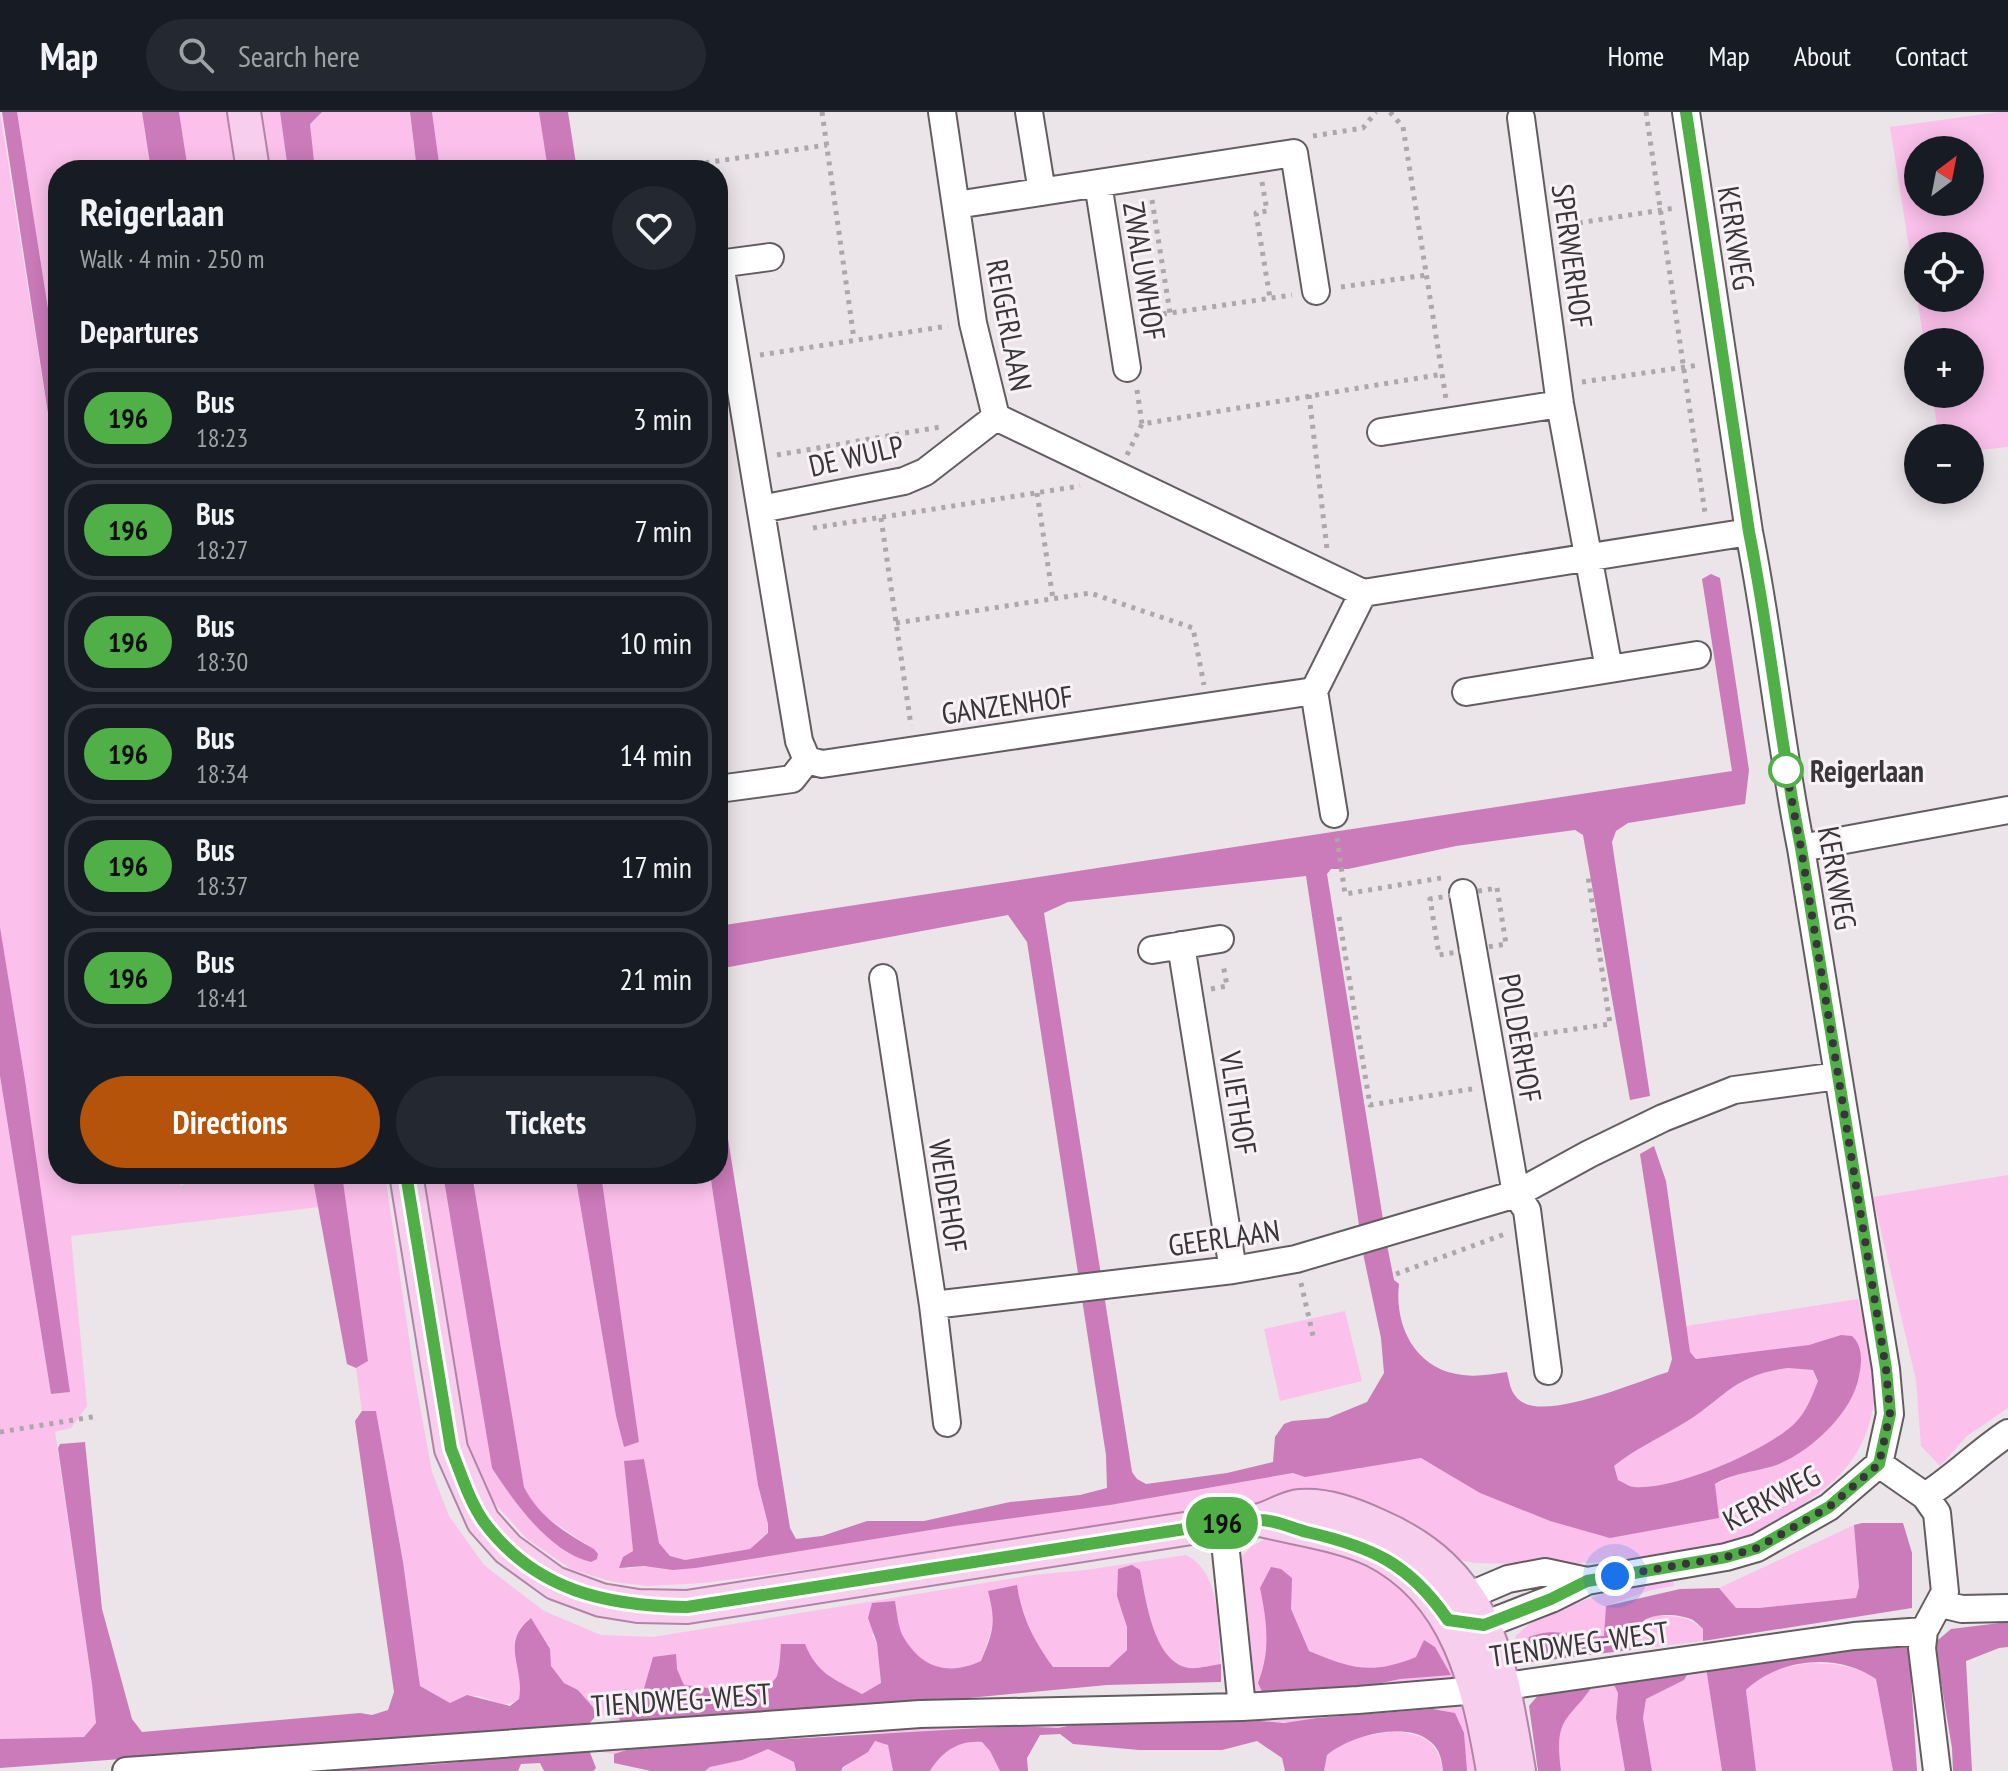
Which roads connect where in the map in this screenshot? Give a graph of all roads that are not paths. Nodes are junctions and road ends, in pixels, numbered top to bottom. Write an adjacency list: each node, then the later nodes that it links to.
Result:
1 (244, 112): 6 (main road)
2 (942, 112): 9 (street, REIGERLAAN)
3 (1029, 112): 8 (street)
4 (1686, 112): 19 (street, KERKWEG)
5 (1521, 118): 15 (street, SPERWERHOF)
6 (251, 160)
7 (1098, 183): 8 (street, ZWALUWHOF); 12 (street, ZWALUWHOF); 14 (street, ZWALUWHOF)
8 (1042, 192): 9 (street, ZWALUWHOF)
9 (956, 205): 16 (street, REIGERLAAN)
10 (770, 257): 11 (street)
11 (728, 263)
12 (1316, 291)
13 (728, 317): 18 (street)
14 (1127, 368)
15 (1559, 395): 17 (street); 20 (street, SPERWERHOF)
16 (996, 417): 18 (street, DE WULP); 21 (street, REIGERLAAN)
17 (1381, 432)
18 (761, 509): 26 (street)
19 (1749, 532): 20 (street); 30 (street, KERKWEG)
20 (1587, 556): 21 (street); 23 (street, SPERWERHOF)
21 (1363, 593): 24 (street)
22 (1697, 655): 23 (street)
23 (1609, 669): 25 (street)
24 (1314, 691): 26 (street, GANZENHOF); 29 (street)
25 (1466, 692)
26 (807, 760): 27 (street)
27 (728, 788)
28 (2008, 810): 30 (street)
29 (1335, 822)
30 (1801, 848): 36 (street, KERKWEG)
31 (1457, 885): 38 (street, POLDERHOF)
32 (1220, 939): 33 (street)
33 (1181, 945): 34 (street); 39 (street, VLIETHOF)
34 (1152, 950)
35 (883, 978): 40 (street, WEIDEHOF)
36 (1838, 1076): 38 (street, GEERLAAN); 44 (street, KERKWEG)
37 (408, 1184): 46 (main road)
38 (1516, 1194): 39 (street, GEERLAAN); 41 (street)
39 (1233, 1270): 40 (street, GEERLAAN)
40 (933, 1305): 42 (street, WEIDEHOF)
41 (1548, 1371)
42 (947, 1423)
43 (2008, 1433): 45 (street)
44 (1879, 1464): 45 (street); 47 (street, KERKWEG)
45 (1925, 1496): 48 (street)
46 (1223, 1523): 49 (main road); 54 (street)
47 (1587, 1581): 49 (street, KERKWEG); 51 (street, KERKWEG)
48 (1941, 1604): 50 (street); 52 (street)
49 (1458, 1608): 51 (main road); 53 (main road)
50 (2008, 1608)
51 (1484, 1625): 53 (main road)
52 (1916, 1637): 53 (street, TIENDWEG-WEST); 58 (street)
53 (1491, 1688): 54 (street, TIENDWEG-WEST); 56 (main road); 57 (main road)
54 (1242, 1707): 55 (street, TIENDWEG-WEST)
55 (126, 1771)
56 (1493, 1771)
57 (1519, 1771)
58 (1937, 1771)

